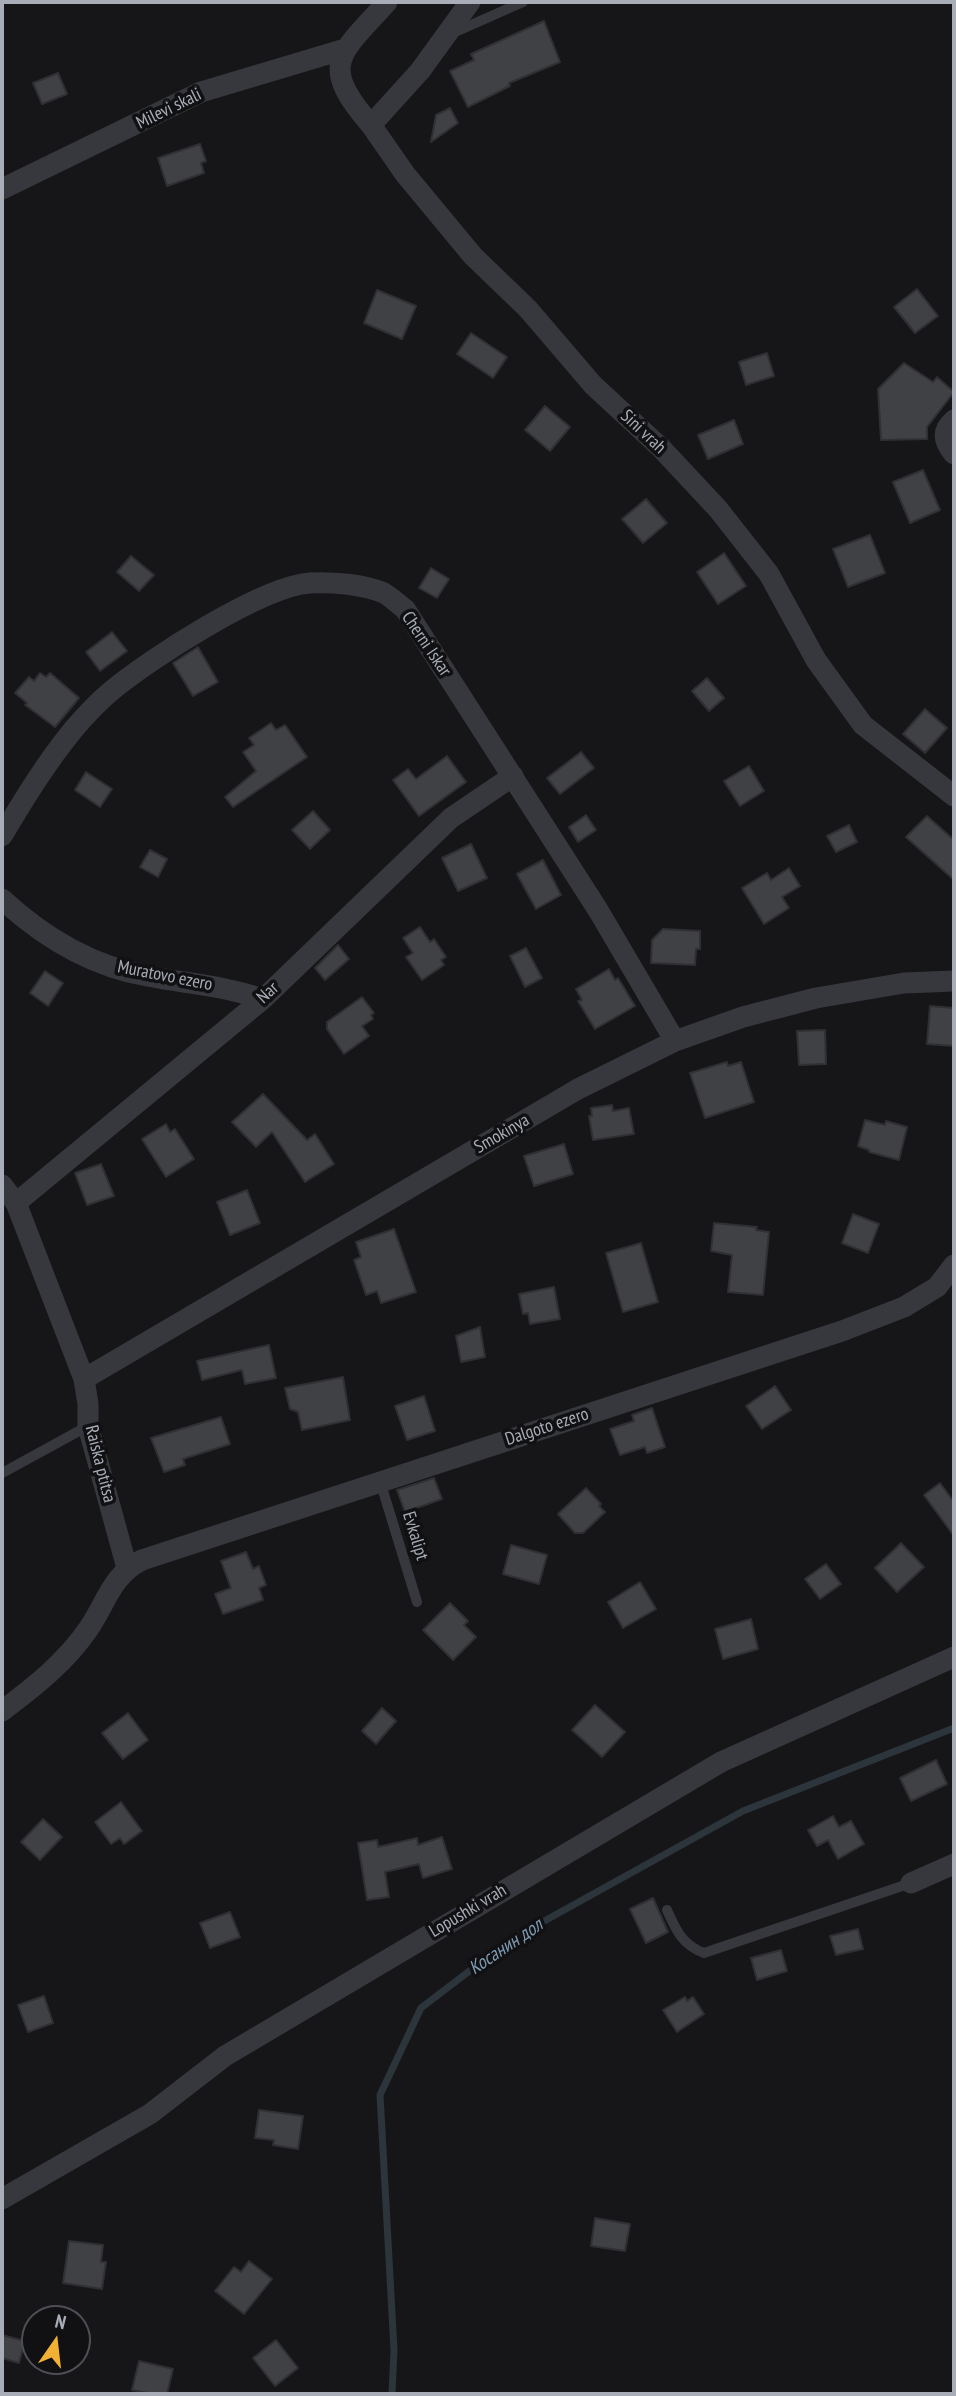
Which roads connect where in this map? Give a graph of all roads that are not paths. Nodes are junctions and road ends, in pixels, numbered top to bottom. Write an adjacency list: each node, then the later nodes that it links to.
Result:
1 (387, 2): 5 (street)
2 (470, 2): 4 (street)
3 (523, 2): 4 (lane)
4 (444, 37): 6 (street)
5 (345, 49): 6 (street, Sini vrah); 7 (street, Milevi skali)
6 (371, 125): 11 (street, Sini vrah)
7 (2, 189)
8 (954, 419): 9 (street)
9 (954, 454)
10 (513, 776): 12 (street, Cherni Iskar); 15 (street, Nar); 16 (street, Cherni Iskar)
11 (954, 796)
12 (2, 836)
13 (2, 899): 15 (street, Muratovo ezero)
14 (954, 981): 16 (street, Smokinya)
15 (262, 999): 18 (street, Nar)
16 (675, 1041): 20 (street, Smokinya)
17 (2, 1185): 18 (street, Raiska ptitsa)
18 (16, 1203): 20 (street, Raiska ptitsa)
19 (954, 1265): 23 (street, Dalgoto ezero)
20 (85, 1379): 21 (street, Raiska ptitsa)
21 (88, 1426): 22 (lane); 24 (street, Raiska ptitsa)
22 (2, 1473)
23 (380, 1481): 24 (street, Dalgoto ezero); 25 (lane, Evkalipt)
24 (127, 1568): 27 (street)
25 (417, 1601)
26 (954, 1657): 31 (street, Lopushki vrah)
27 (2, 1711)
28 (954, 1864): 29 (street)
29 (911, 1882): 30 (lane)
30 (667, 1910)
31 (2, 2199)

